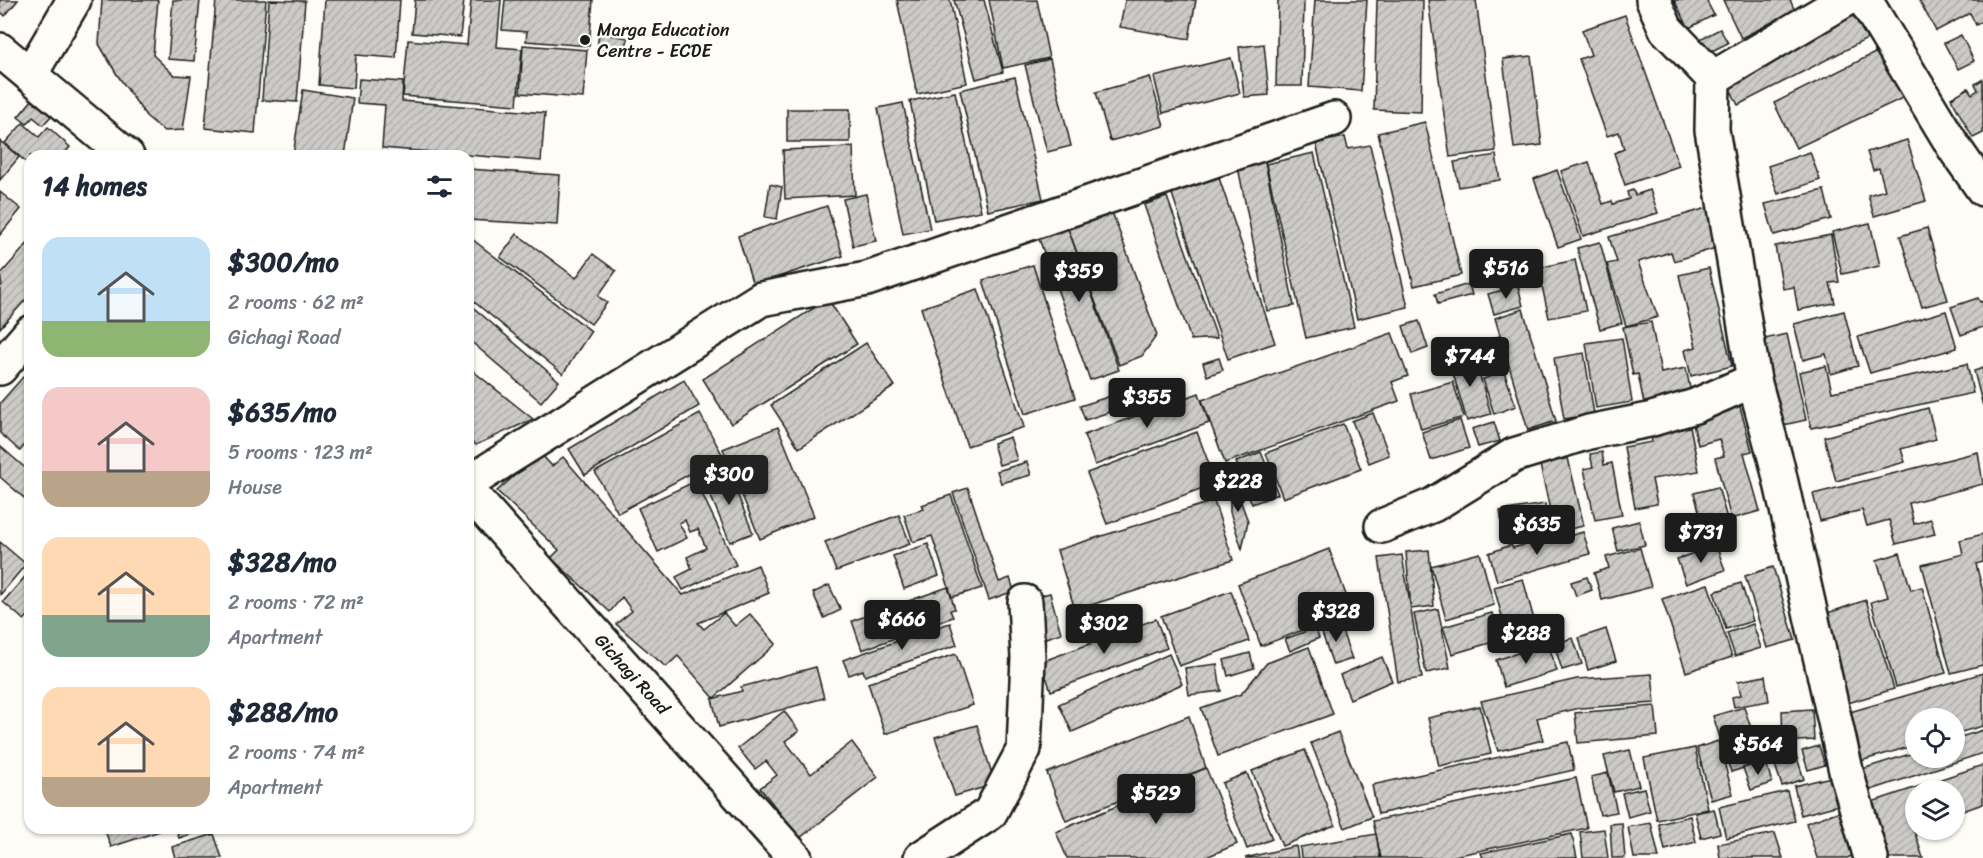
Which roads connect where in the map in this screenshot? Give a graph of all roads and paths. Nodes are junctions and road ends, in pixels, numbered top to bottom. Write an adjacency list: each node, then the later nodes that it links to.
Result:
1 (74, 0): 6 (street)
2 (1653, 0): 7 (street)
3 (1845, 0): 7 (street)
4 (1865, 0): 10 (street)
5 (0, 50): 6 (street)
6 (30, 75): 9 (street)
7 (1713, 78): 13 (street)
8 (1334, 119): 14 (street)
9 (120, 150)
10 (1983, 189)
11 (24, 340): 12 (street)
12 (0, 368)
13 (1754, 380): 16 (street); 20 (street)
14 (474, 479)
15 (474, 498): 18 (street, Gichagi Road)
16 (1382, 526)
17 (1024, 603): 19 (street)
18 (795, 858)
19 (921, 858)
20 (1871, 858)

